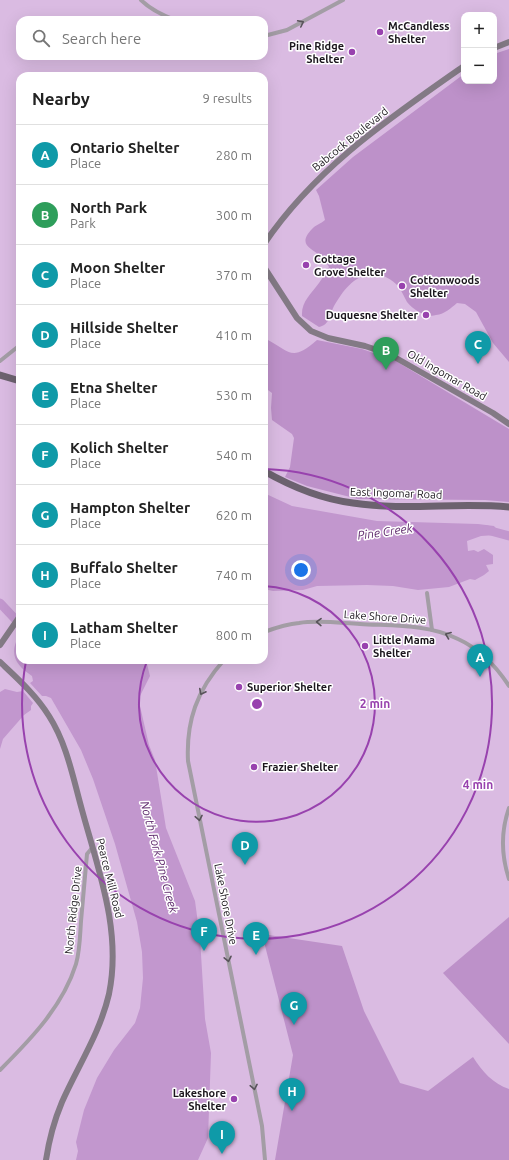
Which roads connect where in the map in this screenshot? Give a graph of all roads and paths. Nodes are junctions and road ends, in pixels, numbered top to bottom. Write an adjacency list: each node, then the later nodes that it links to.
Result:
1 (141, 0): 3 (street)
2 (343, 0): 4 (street, one-way to 2)
3 (163, 16)
4 (268, 35)
5 (509, 42): 6 (street)
6 (497, 47)
7 (461, 68): 8 (street, Babcock Boulevard)
8 (268, 239)
9 (268, 273): 14 (street, Old Ingomar Road)
10 (16, 348): 11 (street)
11 (0, 361)
12 (0, 375): 13 (main road)
13 (16, 380)
14 (509, 424)
15 (268, 473): 16 (main road, East Ingomar Road)
16 (509, 507)
17 (427, 592): 19 (street)
18 (16, 622): 21 (street)
19 (432, 630): 20 (street, Lake Shore Drive, one-way to 20); 24 (street, Lake Shore Drive, one-way to 19)
20 (268, 631)
21 (0, 645)
22 (0, 662): 26 (street, Pearce Mill Road)
23 (221, 664): 30 (street, Lake Shore Drive, one-way to 30)
24 (509, 686)
25 (509, 808): 27 (street)
26 (92, 848): 28 (street, North Ridge Drive); 29 (street, Pearce Mill Road)
27 (509, 879)
28 (0, 1070)
29 (46, 1160)
30 (265, 1160)

